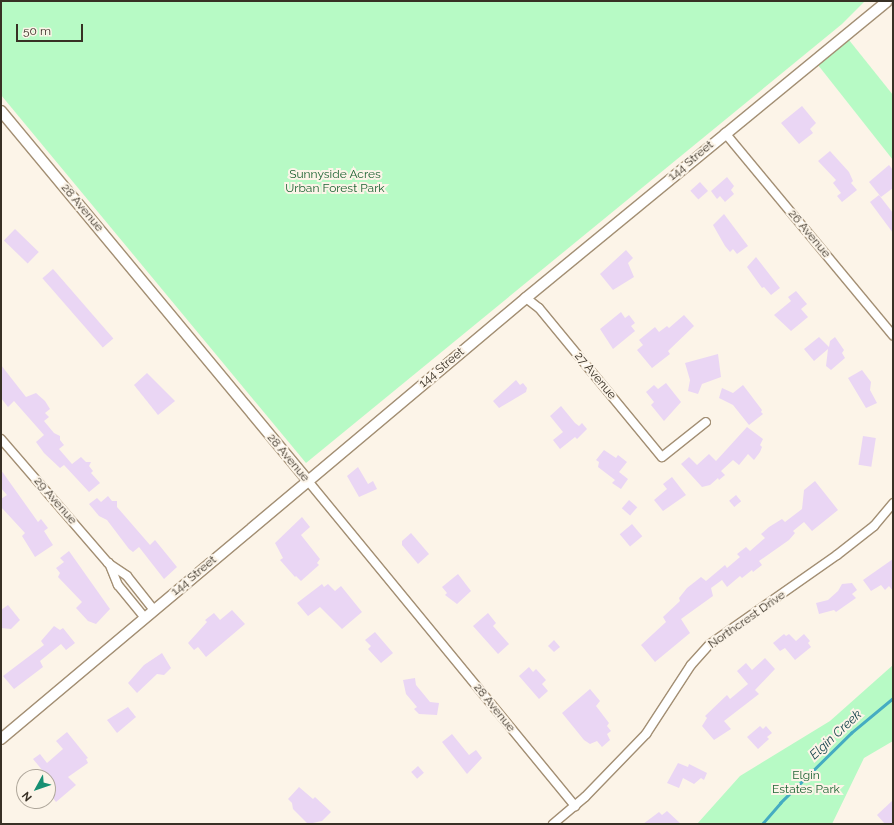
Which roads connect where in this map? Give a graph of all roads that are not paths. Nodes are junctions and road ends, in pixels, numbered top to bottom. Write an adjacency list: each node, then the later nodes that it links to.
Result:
1 (887, 1): 3 (street, 144 Street)
2 (1, 111): 8 (street, 28 Avenue)
3 (725, 133): 4 (street, 144 Street); 5 (street, 26 Avenue)
4 (526, 298): 6 (street, 27 Avenue); 8 (street, 144 Street)
5 (893, 335)
6 (706, 422)
7 (1, 438): 10 (street, 29 Avenue)
8 (308, 481): 11 (street, 144 Street); 14 (street, 28 Avenue)
9 (893, 503): 14 (street, Northcrest Drive)
10 (108, 563): 11 (street, 29 Avenue); 12 (street, 29 Avenue)
11 (154, 610): 12 (street, 144 Street)
12 (145, 618): 13 (street, 144 Street)
13 (1, 739)
14 (575, 806): 15 (street, Northcrest Drive)
15 (553, 824)

